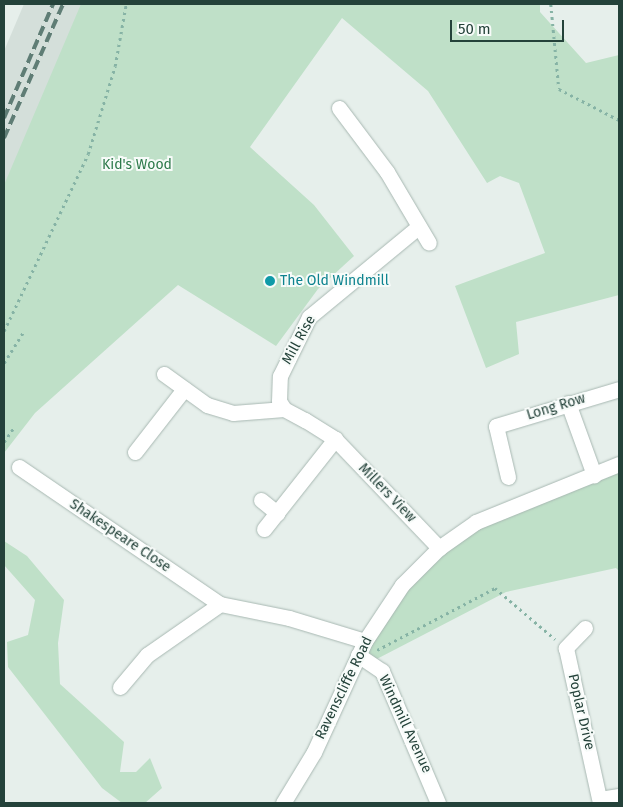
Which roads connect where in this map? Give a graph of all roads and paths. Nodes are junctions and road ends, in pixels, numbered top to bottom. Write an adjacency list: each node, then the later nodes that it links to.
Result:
1 (126, 4): 7 (path)
2 (552, 4): 4 (path)
3 (339, 108): 5 (street)
4 (619, 120)
5 (418, 227): 6 (street); 14 (street, Mill Rise)
6 (429, 243)
7 (4, 331)
8 (23, 332): 9 (path)
9 (4, 363)
10 (164, 374): 11 (street)
11 (184, 389): 14 (street); 18 (street)
12 (619, 389): 13 (street, Long Row)
13 (568, 403): 21 (street); 22 (street, Long Row)
14 (284, 409): 16 (street, Millers View)
15 (14, 426): 17 (path)
16 (335, 439): 24 (street); 26 (street, Millers View)
17 (4, 442)
18 (135, 452)
19 (619, 464): 21 (street, Ravenscliffe Road)
20 (20, 468): 27 (street, Shakespeare Close)
21 (594, 475): 26 (street, Ravenscliffe Road)
22 (508, 477)
23 (260, 500): 24 (street)
24 (277, 512): 25 (street)
25 (264, 529)
26 (439, 548): 29 (street, Ravenscliffe Road)
27 (220, 604): 29 (street, Shakespeare Close); 32 (street)
28 (585, 628): 30 (street)
29 (365, 641): 31 (street, Ravenscliffe Road)
30 (566, 648): 31 (path); 34 (street, Poplar Drive)
31 (360, 656): 35 (street, Ravenscliffe Road); 36 (street, Windmill Avenue)
32 (121, 676)
33 (619, 796): 34 (street)
34 (600, 801)
35 (283, 803)
36 (438, 803)

